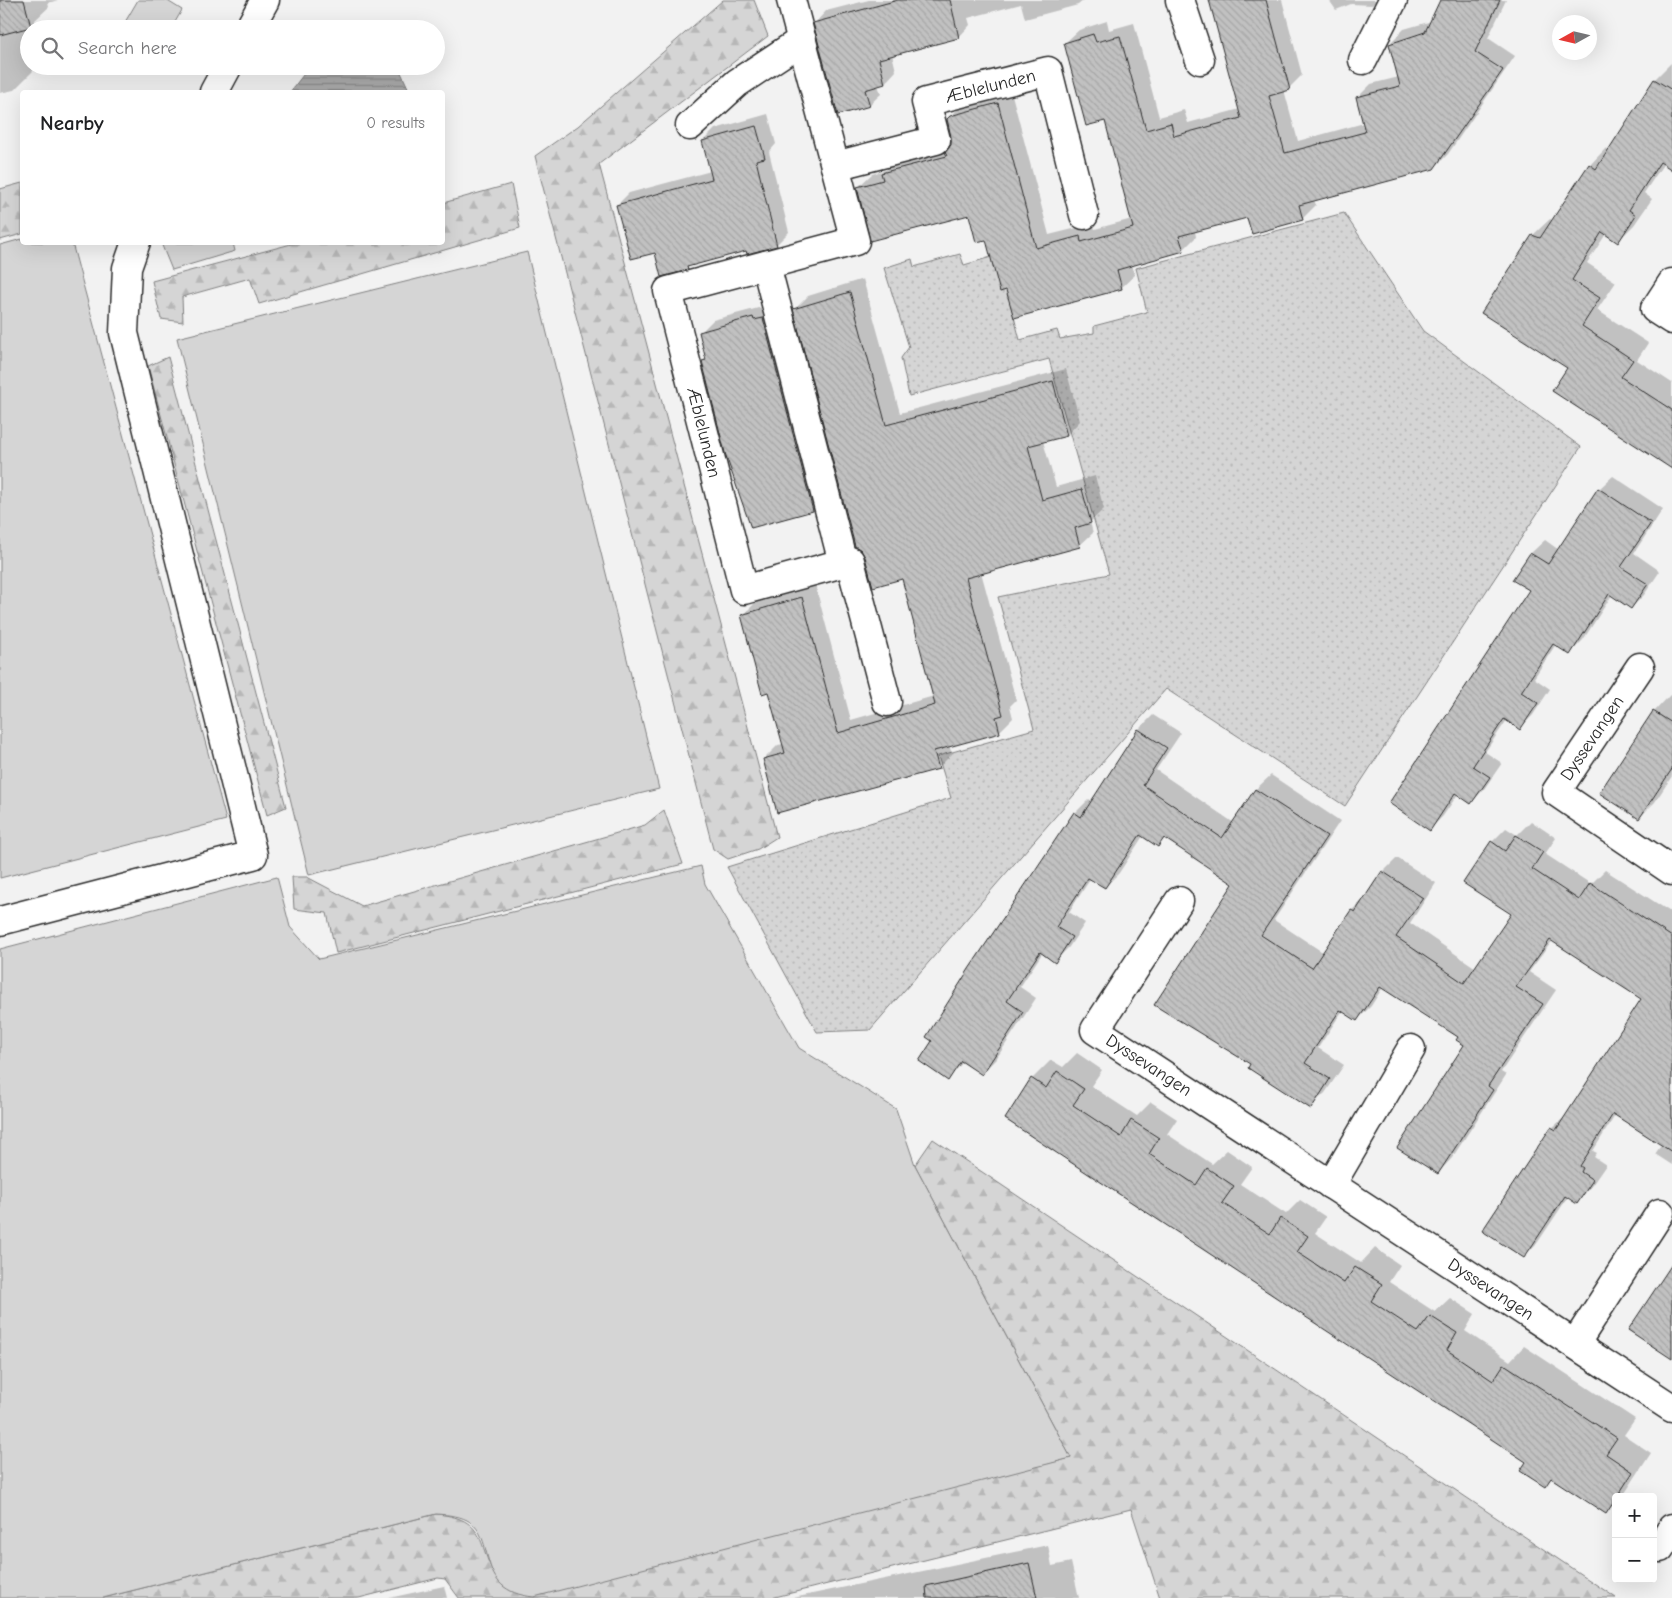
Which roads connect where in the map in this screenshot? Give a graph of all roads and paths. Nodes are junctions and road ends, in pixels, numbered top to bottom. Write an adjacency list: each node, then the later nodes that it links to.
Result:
1 (265, 0): 5 (street)
2 (791, 0): 6 (street, Æblelunden)
3 (1180, 0): 7 (street)
4 (1393, 0): 8 (street)
5 (254, 20)
6 (802, 40): 11 (street); 12 (street, Æblelunden)
7 (1200, 60)
8 (1363, 60)
9 (223, 75): 10 (street)
10 (215, 90)
11 (690, 126)
12 (835, 166): 13 (street, Æblelunden); 15 (street, Æblelunden)
13 (1084, 215)
14 (135, 245): 23 (street)
15 (766, 265): 18 (street); 18 (street, Æblelunden)
16 (1672, 283): 17 (street)
17 (1672, 320)
18 (844, 563): 20 (street)
19 (1640, 667): 21 (street, Dyssevangen)
20 (887, 702)
21 (1672, 871)
22 (1179, 901): 25 (street, Dyssevangen)
23 (0, 921)
24 (1412, 1049): 25 (street)
25 (1332, 1185): 27 (street, Dyssevangen)
26 (1660, 1214): 27 (street)
27 (1575, 1344): 28 (street, Dyssevangen)
28 (1672, 1408)

